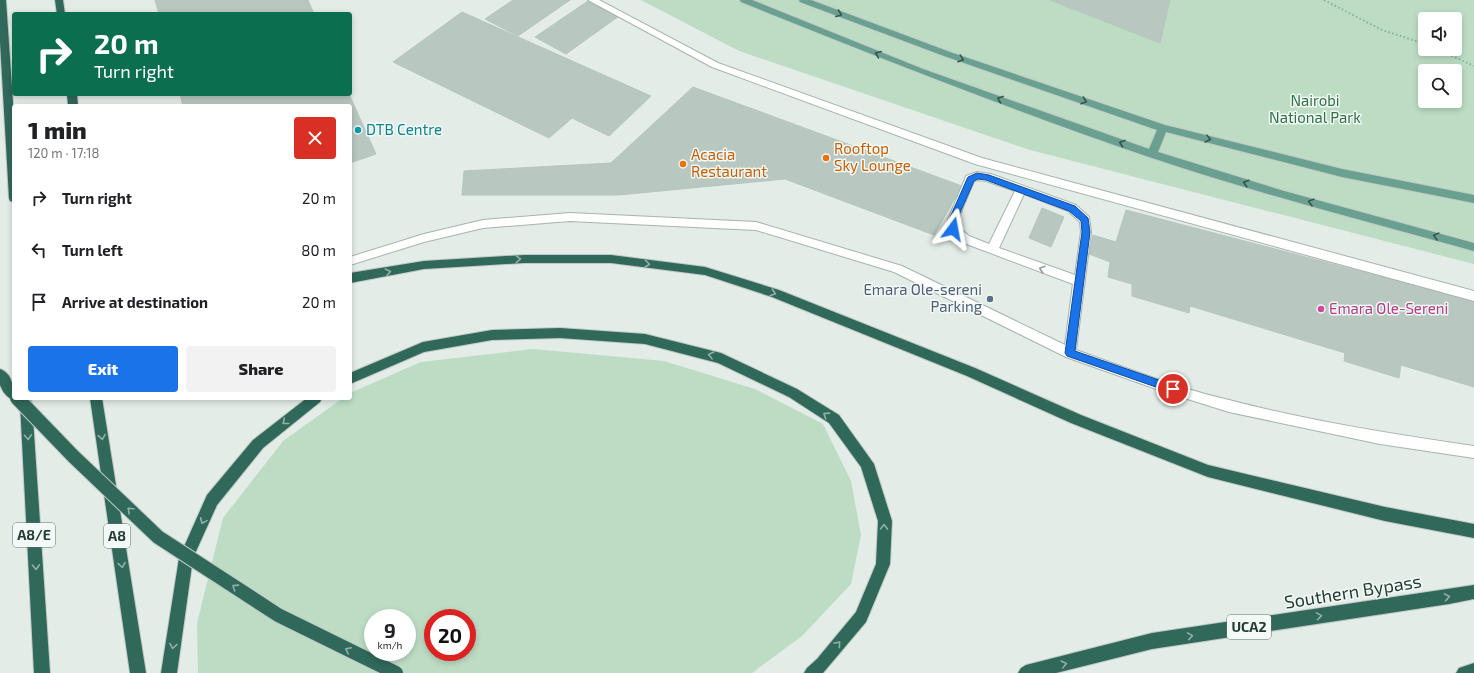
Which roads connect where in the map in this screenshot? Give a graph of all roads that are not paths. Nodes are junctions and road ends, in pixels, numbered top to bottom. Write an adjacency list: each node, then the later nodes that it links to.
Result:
1 (2, 0): 9 (highway)
2 (59, 0): 6 (highway)
3 (592, 0): 17 (lane)
4 (744, 0): 8 (main road, one-way to 4)
5 (803, 0): 7 (main road, one-way to 7)
6 (61, 12)
7 (1163, 128): 8 (main road); 11 (main road, one-way to 11)
8 (1152, 154): 12 (main road, one-way to 8)
9 (12, 165)
10 (1021, 189): 13 (lane); 13 (lane); 16 (lane)
11 (1474, 199)
12 (1474, 247)
13 (992, 250): 16 (lane, one-way to 13)
14 (352, 260): 18 (lane)
15 (352, 278): 27 (highway, one-way to 27)
16 (1079, 281): 18 (lane)
17 (1474, 296)
18 (1070, 353): 26 (lane)
19 (0, 374): 21 (highway)
20 (352, 378): 34 (highway, one-way to 20)
21 (12, 392)
22 (19, 400): 33 (highway, one-way to 22, bridge)
23 (26, 400): 30 (highway, A8/E, one-way to 30)
24 (96, 400): 31 (highway, A8, one-way to 31)
25 (313, 400): 32 (highway, one-way to 32)
26 (1474, 452)
27 (1474, 532)
28 (1474, 592): 35 (highway, Southern Bypass / UCA2, one-way to 28)
29 (1474, 671): 36 (highway)
30 (42, 673)
31 (138, 673)
32 (169, 673)
33 (396, 673)
34 (812, 673)
35 (1026, 673)
36 (1464, 673)

